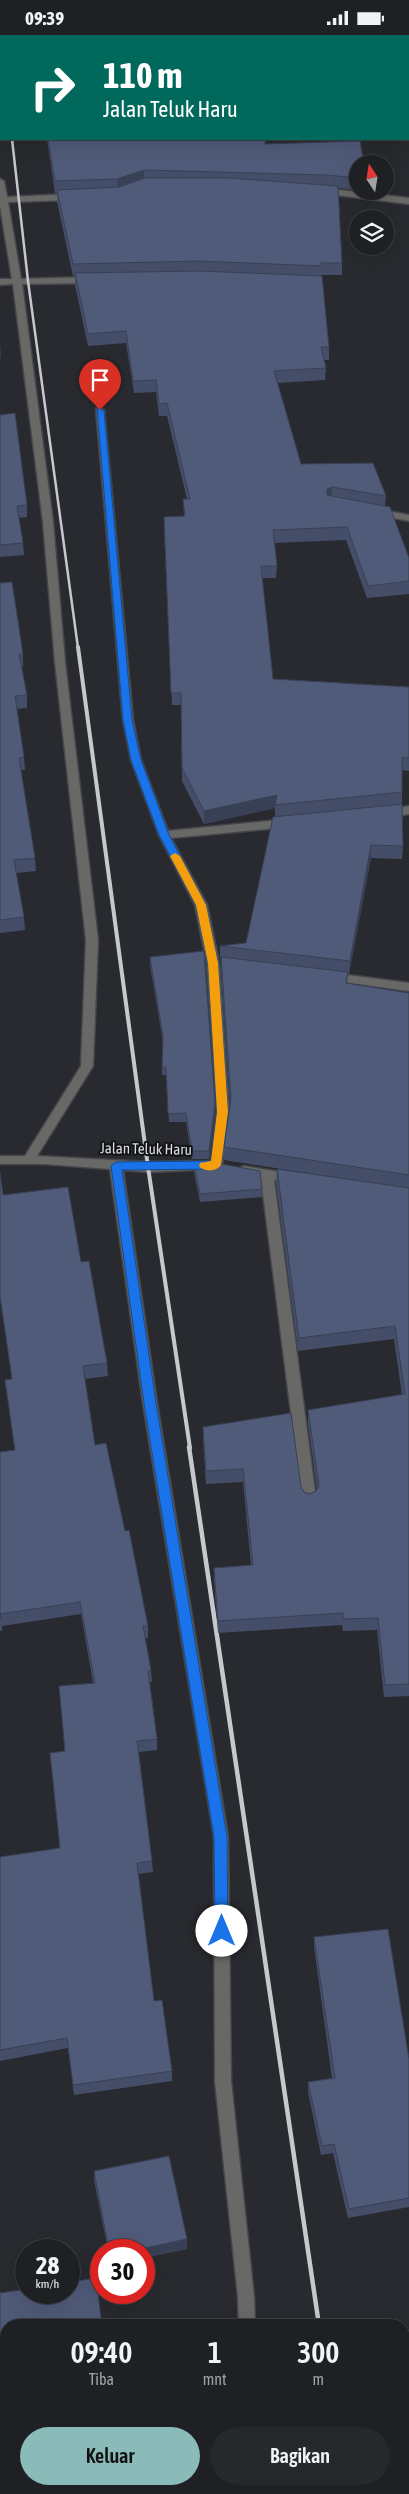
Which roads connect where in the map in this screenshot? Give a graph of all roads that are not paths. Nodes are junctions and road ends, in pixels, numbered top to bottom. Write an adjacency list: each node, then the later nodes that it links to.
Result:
1 (0, 181): 4 (street)
2 (316, 191): 5 (street)
3 (81, 196): 4 (street)
4 (2, 200): 7 (street)
5 (409, 201)
6 (104, 280): 7 (street)
7 (17, 281): 8 (street); 19 (street)
8 (0, 282)
9 (100, 410): 15 (street)
10 (370, 511): 11 (street)
11 (409, 518)
12 (409, 810): 13 (street)
13 (381, 815)
14 (302, 822): 15 (street)
15 (164, 835): 20 (street)
16 (321, 976): 17 (street)
17 (409, 987)
18 (0, 1160): 19 (street, Jalan Teluk Haru)
19 (28, 1160): 21 (street, Jalan Teluk Haru)
20 (216, 1165): 21 (street, Jalan Teluk Haru); 22 (street, Jalan Teluk Haru)
21 (116, 1166): 25 (street)
22 (267, 1175): 23 (street, Jalan Teluk Haru); 24 (street)
23 (305, 1180)
24 (309, 1499)
25 (247, 2319)

